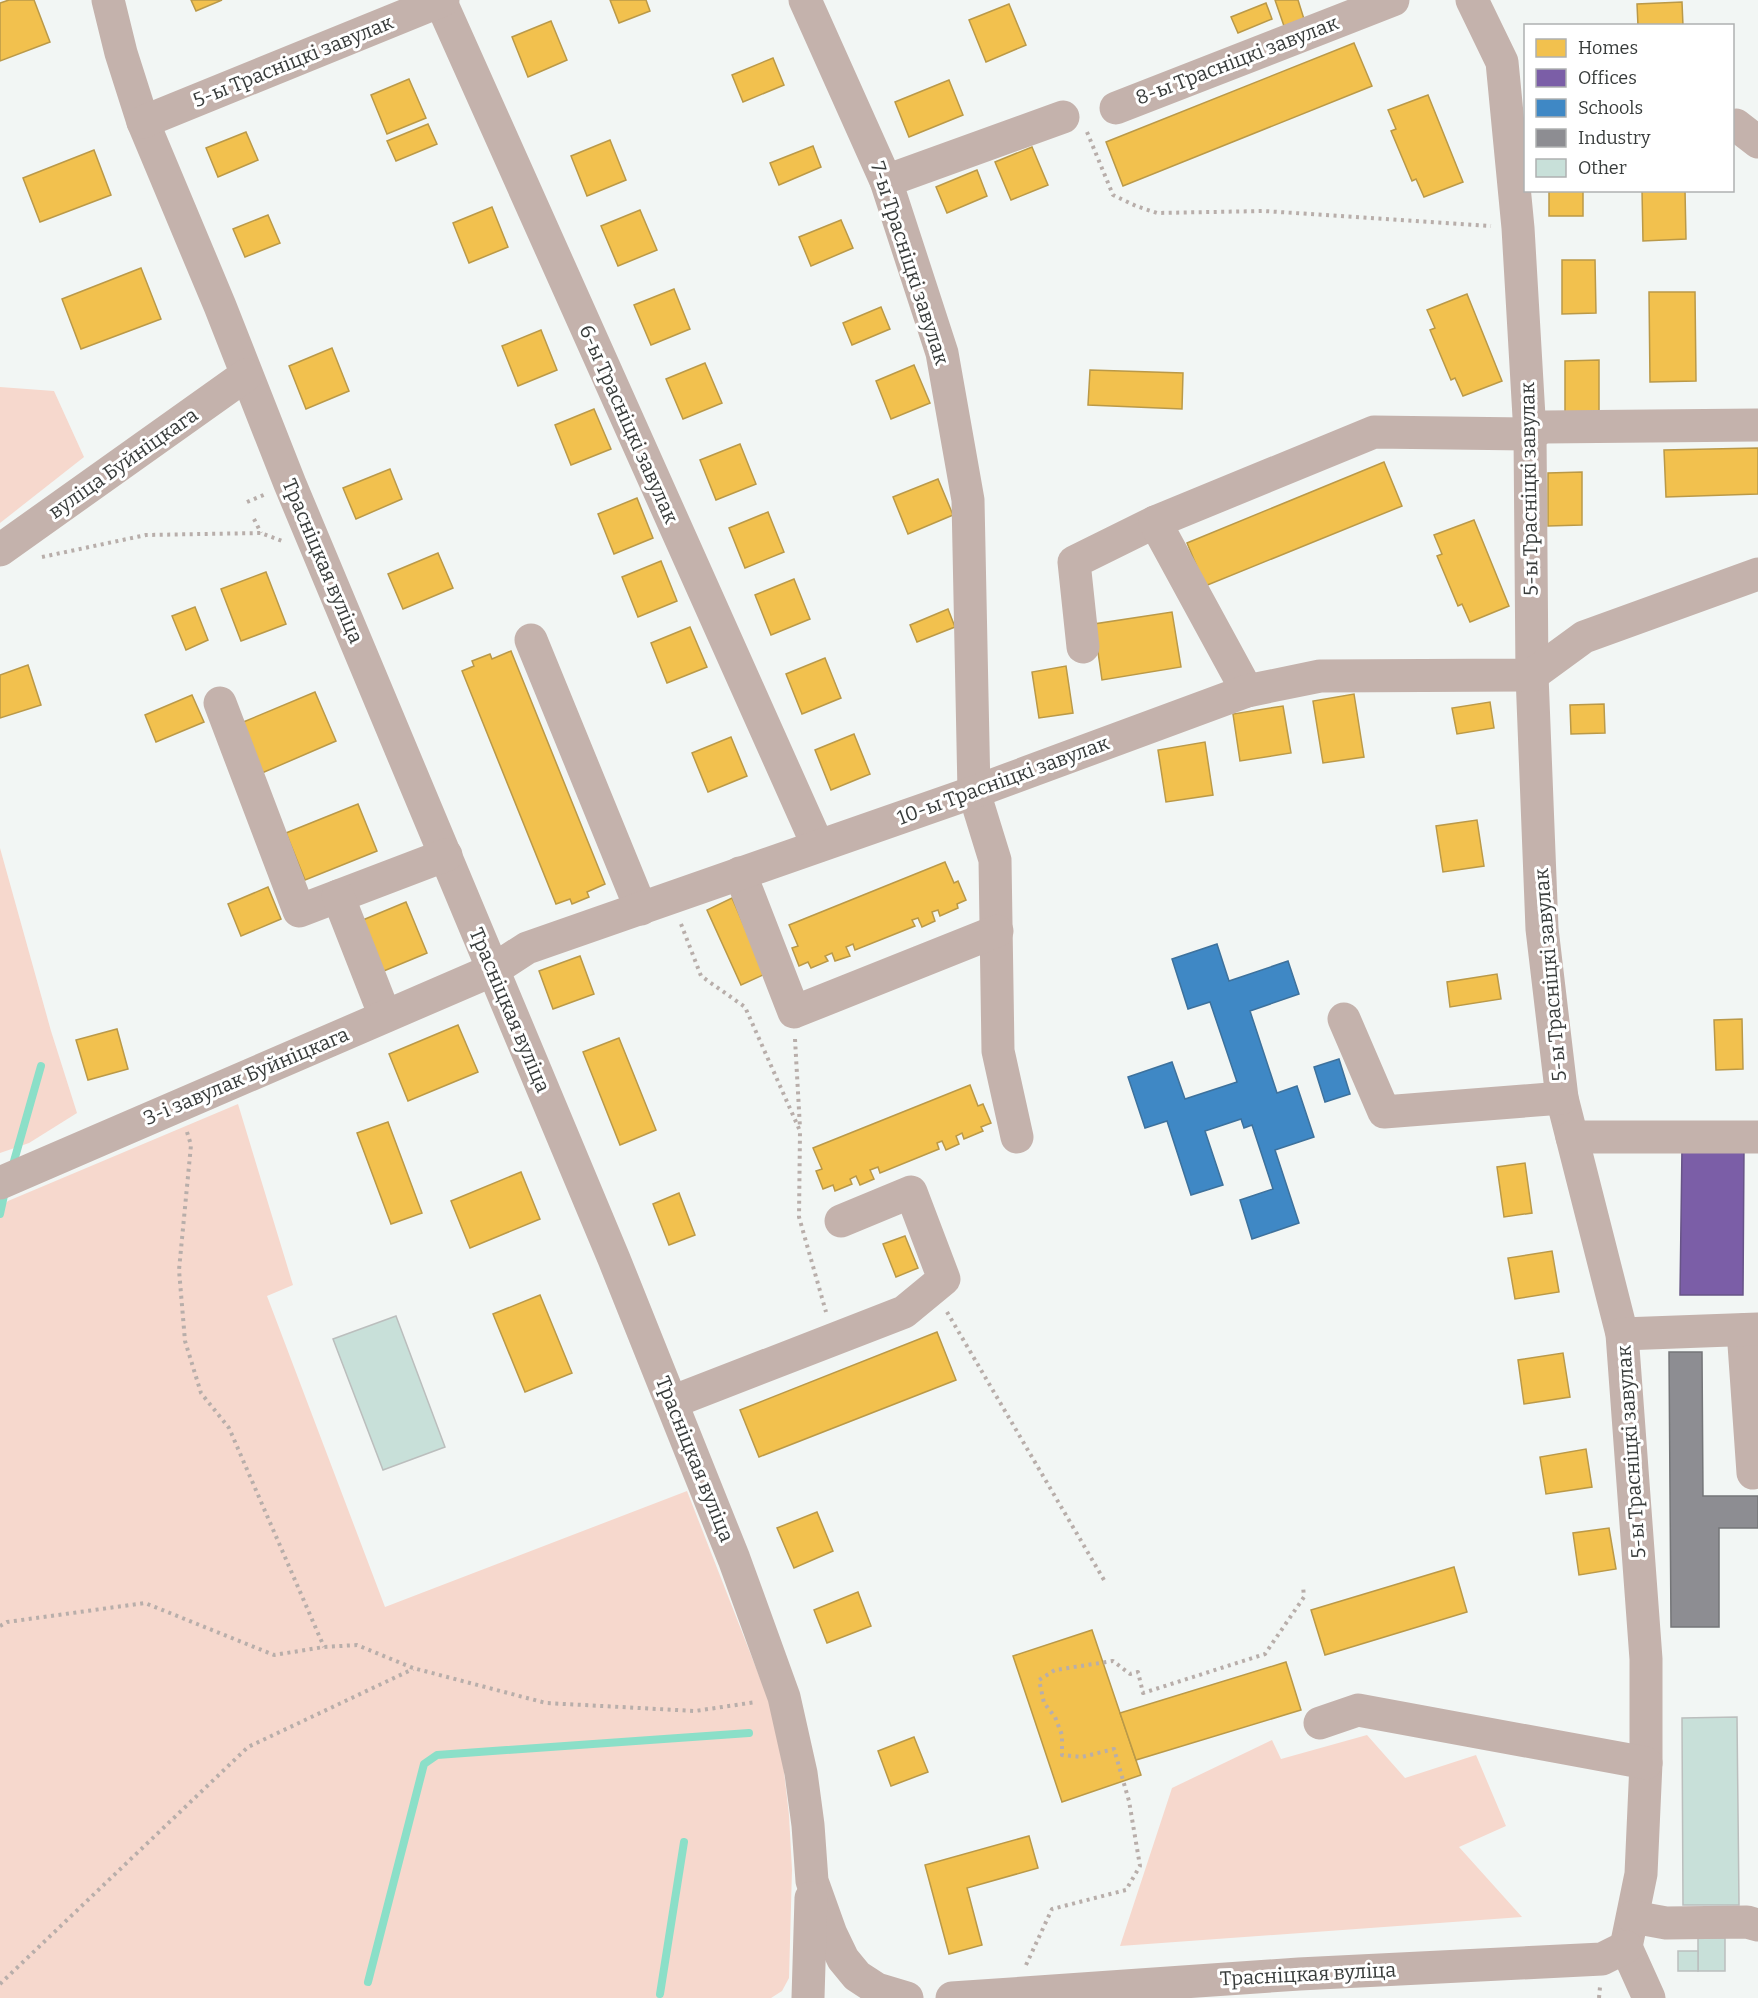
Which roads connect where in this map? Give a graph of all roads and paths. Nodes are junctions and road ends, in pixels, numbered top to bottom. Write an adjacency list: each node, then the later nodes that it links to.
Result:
1 (108, 0): 9 (street, Трасніцкая вуліца)
2 (441, 0): 9 (street, 5-ы Трасніцкі завулак); 30 (street, 6-ы Трасніцкі завулак)
3 (805, 0): 12 (street, 7-ы Трасніцкі завулак)
4 (1393, 0): 7 (street, 8-ы Трасніцкі завулак)
5 (1472, 0): 6 (street, 5-ы Трасніцкі завулак)
6 (1514, 67): 13 (street, 5-ы Трасніцкі завулак)
7 (1116, 108)
8 (1073, 119): 12 (street); 13 (path)
9 (143, 122): 14 (street, Трасніцкая вуліца)
10 (1734, 126): 11 (street)
11 (1758, 142)
12 (886, 181): 29 (street, 7-ы Трасніцкі завулак)
13 (1518, 228): 16 (street, 5-ы Трасніцкі завулак)
14 (246, 375): 21 (street, вуліца Буйніцкага); 31 (street, Трасніцкая вуліца)
15 (1758, 425): 16 (street)
16 (1530, 434): 18 (street); 26 (street, 5-ы Трасніцкі завулак)
17 (254, 519): 19 (path)
18 (1155, 522): 25 (street); 27 (street)
19 (261, 533): 20 (path); 22 (path)
20 (286, 543)
21 (0, 550)
22 (33, 559)
23 (1758, 574): 26 (street)
24 (531, 640): 34 (street)
25 (1083, 647)
26 (1532, 675): 27 (street, 10-ы Трасніцкі завулак); 40 (street, 5-ы Трасніцкі завулак)
27 (1247, 690): 29 (street, 10-ы Трасніцкі завулак)
28 (220, 703): 33 (street)
29 (974, 792): 30 (street, 10-ы Трасніцкі завулак); 35 (street, 7-ы Трасніцкі завулак)
30 (818, 846): 32 (street, 10-ы Трасніцкі завулак)
31 (446, 855): 33 (street); 36 (street, Трасніцкая вуліца)
32 (740, 873): 34 (street, 10-ы Трасніцкі завулак); 37 (street)
33 (338, 896): 38 (street)
34 (656, 904): 36 (street, 10-ы Трасніцкі завулак); 42 (path)
35 (997, 932): 37 (street); 43 (street, 7-ы Трасніцкі завулак)
36 (493, 970): 38 (street, 3-і завулак Буйніцкага); 52 (street, Трасніцкая вуліца)
37 (794, 1012): 42 (path)
38 (385, 1016): 41 (street, 3-і завулак Буйніцкага)
39 (1344, 1019): 40 (street)
40 (1562, 1098): 44 (street, 5-ы Трасніцкі завулак)
41 (179, 1104): 46 (street, 3-і завулак Буйніцкага); 57 (path)
42 (800, 1131): 51 (path)
43 (1017, 1137)
44 (1572, 1137): 45 (street); 50 (street, 5-ы Трасніцкі завулак)
45 (1758, 1137)
46 (0, 1183)
47 (841, 1221): 48 (street)
48 (933, 1288): 51 (street); 54 (path)
49 (1751, 1329): 50 (street); 53 (street)
50 (1622, 1334): 61 (street, 5-ы Трасніцкі завулак)
51 (834, 1339): 52 (street)
52 (672, 1402): 59 (street, Трасніцкая вуліца)
53 (1753, 1473)
54 (1104, 1580)
55 (1303, 1586): 66 (path)
56 (0, 1626): 57 (path)
57 (324, 1647): 58 (path)
58 (413, 1668): 59 (path); 65 (path)
59 (784, 1697): 62 (street, Трасніцкая вуліца)
60 (1320, 1723): 61 (street)
61 (1646, 1763): 64 (street, 5-ы Трасніцкі завулак)
62 (812, 1881): 67 (street); 68 (street, Трасніцкая вуліца)
63 (1758, 1925): 64 (street)
64 (1630, 1932): 66 (street, Трасніцкая вуліца); 70 (street)
65 (0, 1984)
66 (1012, 1994): 69 (street, Трасніцкая вуліца)
67 (808, 1998)
68 (907, 1998)
69 (952, 1998)
70 (1649, 1998)

